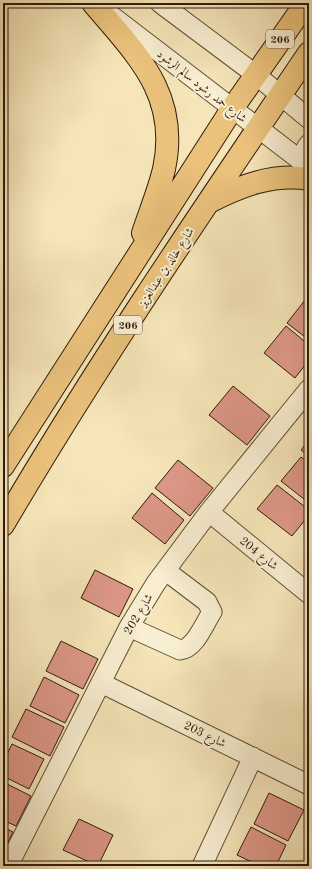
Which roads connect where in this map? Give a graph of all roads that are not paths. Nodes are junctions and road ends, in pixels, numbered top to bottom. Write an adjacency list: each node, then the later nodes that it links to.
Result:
1 (94, 3): 7 (street, شارع حمد رشود سالم الرشود); 14 (main road)
2 (160, 3): 5 (street)
3 (306, 3): 5 (main road, 206)
4 (309, 53): 6 (main road, شارع خالد بن عبدالعزيز / 206)
5 (255, 74): 6 (street); 7 (main road, 206)
6 (280, 95): 8 (street); 9 (main road, شارع خالد بن عبدالعزيز / 206)
7 (232, 109): 9 (street, شارع حمد رشود سالم الرشود); 14 (main road, 206)
8 (309, 119)
9 (258, 129): 11 (street, شارع حمد رشود سالم الرشود); 13 (main road, شارع خالد بن عبدالعزيز / 206)
10 (309, 144): 11 (street)
11 (309, 166)
12 (309, 179): 13 (main road)
13 (208, 203): 18 (main road, شارع خالد بن عبدالعزيز / 206)
14 (132, 265): 16 (main road, 206)
15 (309, 389): 17 (street, شارع 202)
16 (5, 461)
17 (210, 512): 19 (street, شارع 202); 20 (street, شارع 204)
18 (3, 525)
19 (166, 571): 21 (street, شارع 202); 21 (street)
20 (309, 594)
21 (129, 627): 22 (street, شارع 202)
22 (101, 683): 23 (street, شارع 203); 25 (street, شارع 202)
23 (253, 757): 24 (street, شارع 203); 26 (street)
24 (309, 785)
25 (8, 866)
26 (202, 866)

